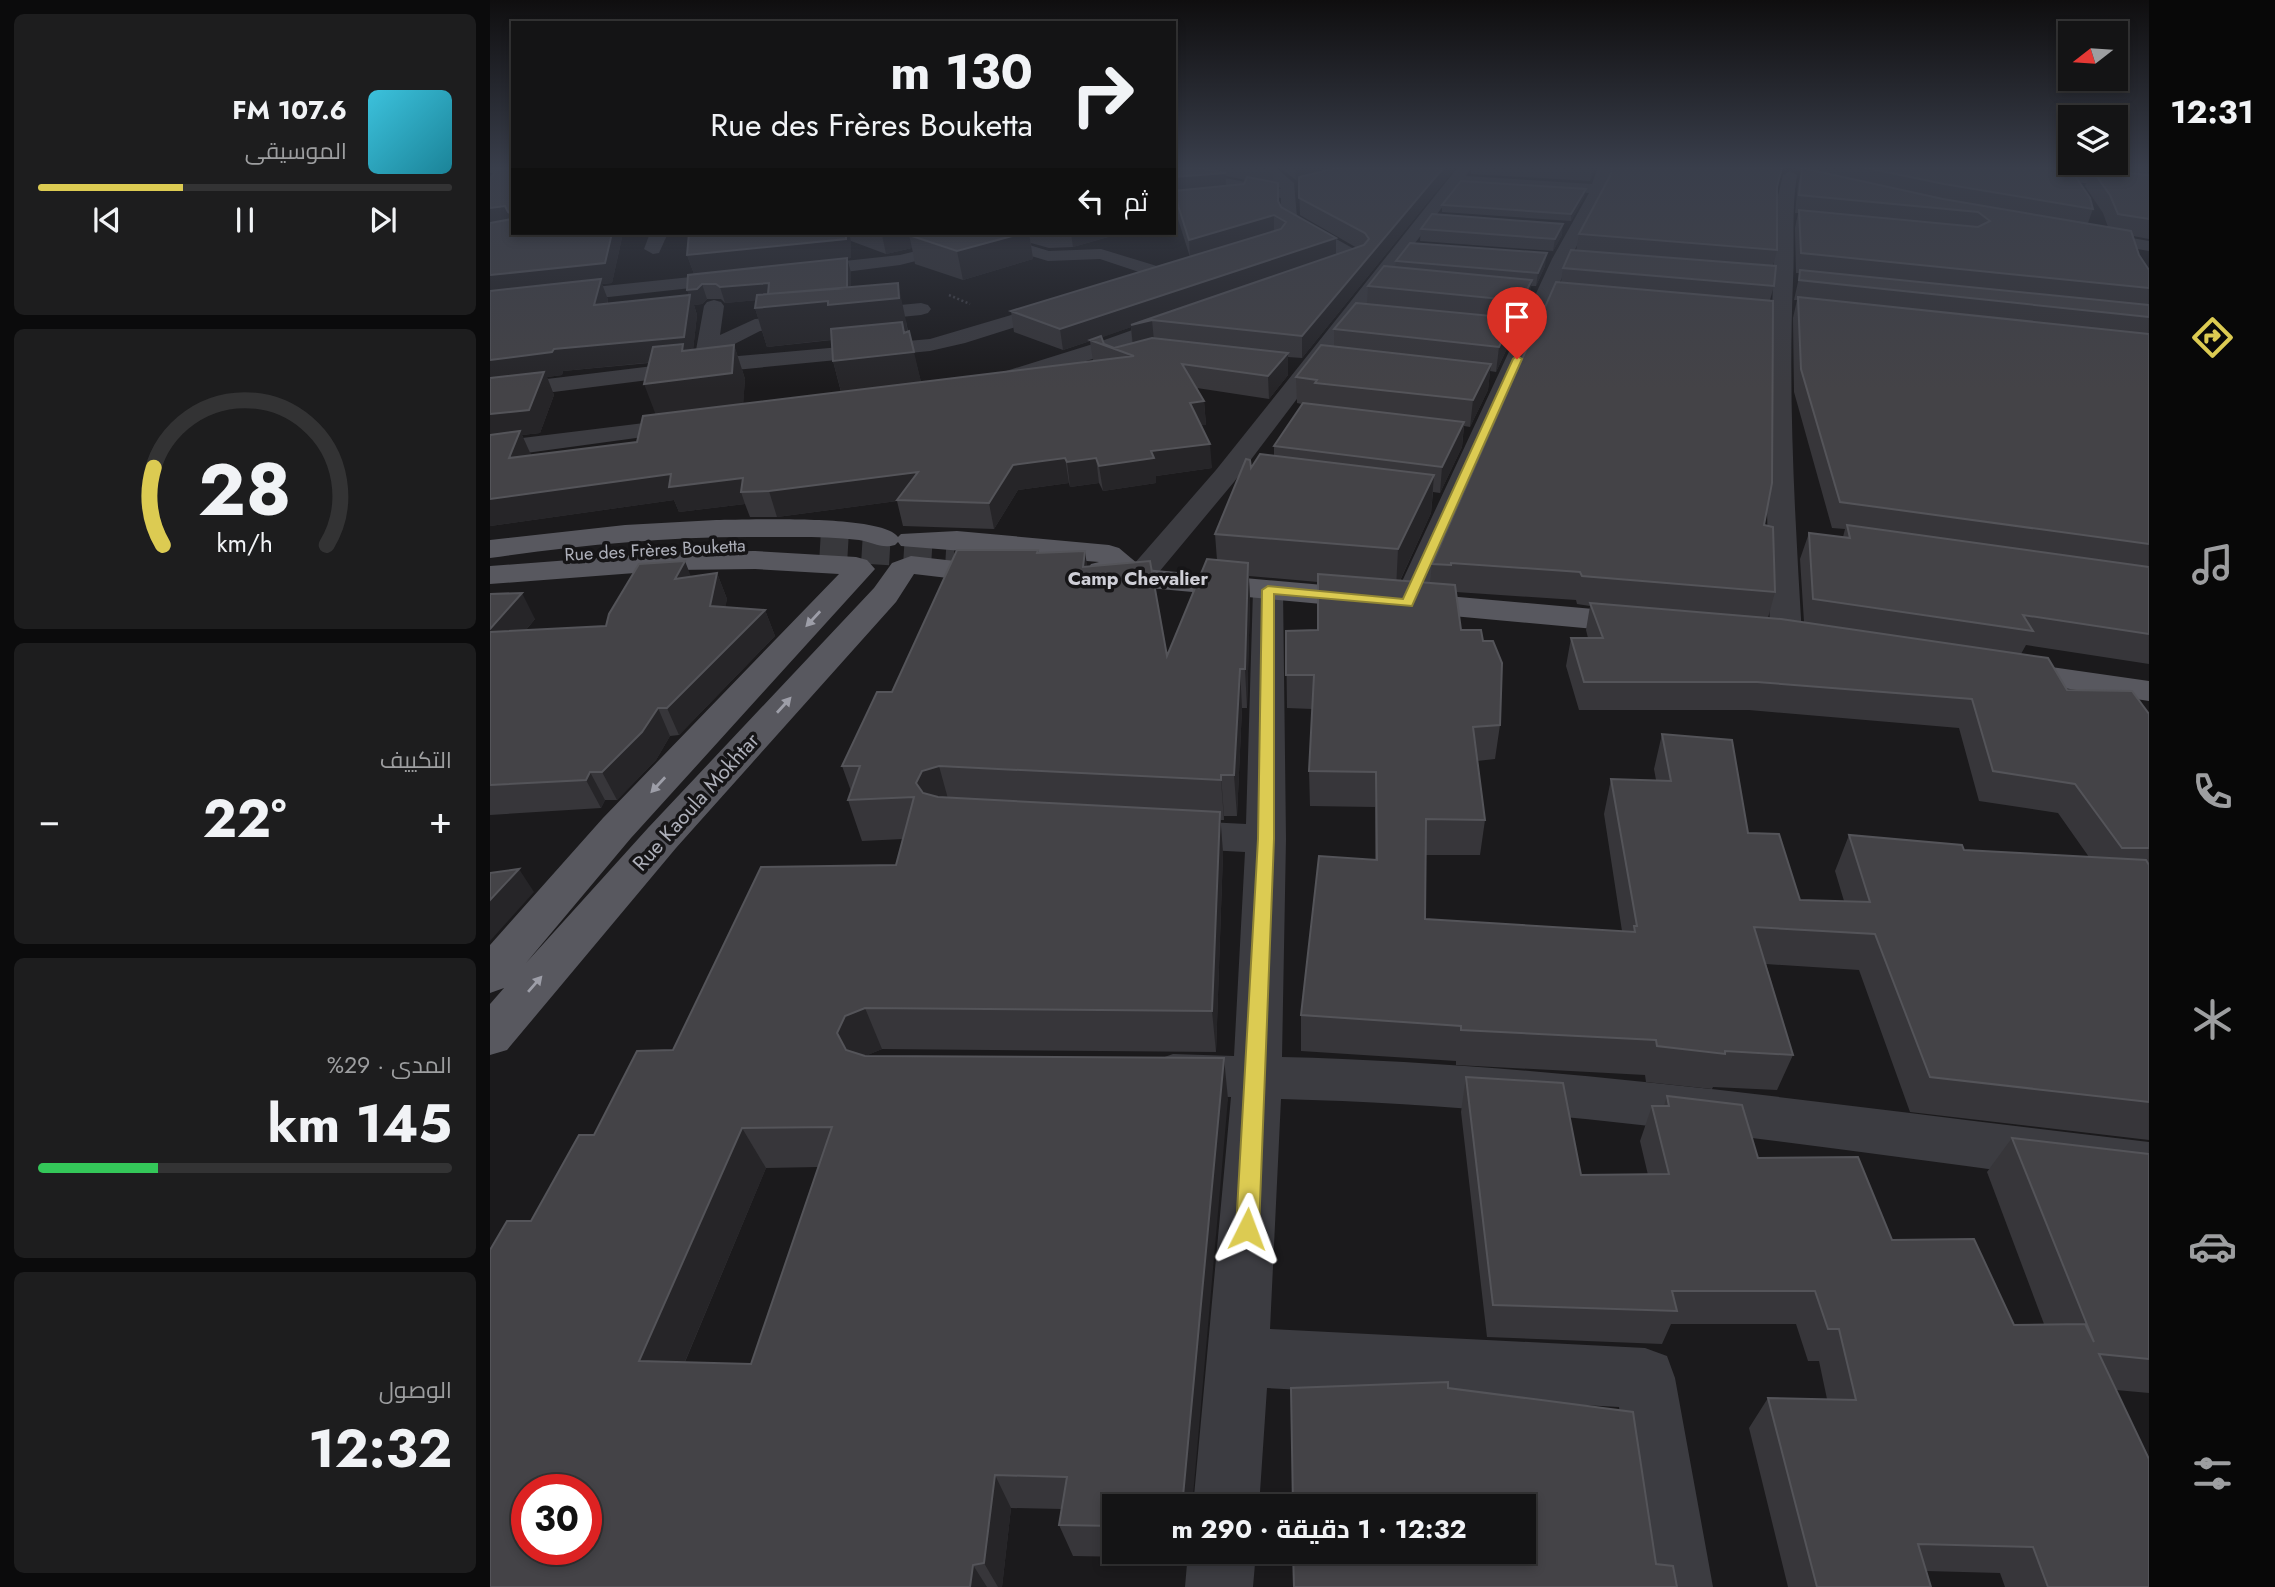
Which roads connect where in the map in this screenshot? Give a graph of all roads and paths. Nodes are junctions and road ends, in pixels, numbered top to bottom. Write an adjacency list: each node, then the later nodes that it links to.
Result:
1 (973, 241): 15 (street)
2 (1002, 241): 19 (street)
3 (1327, 241): 12 (street)
4 (1407, 241): 11 (street)
5 (1566, 241): 21 (street)
6 (1789, 241): 28 (street)
7 (2118, 241): 8 (street)
8 (2141, 245): 13 (street)
9 (1428, 249): 11 (street)
10 (1314, 253): 12 (street)
11 (1397, 254): 12 (street); 17 (street)
12 (1357, 258): 14 (street)
13 (2139, 263)
14 (1333, 267)
15 (784, 273)
16 (756, 276): 23 (street)
17 (1377, 280): 18 (street); 29 (street)
18 (1403, 282)
19 (1126, 286)
20 (1520, 293): 21 (street)
21 (1552, 295): 32 (street)
22 (1088, 298): 34 (street)
23 (490, 304)
24 (713, 306): 34 (street)
25 (922, 309): 34 (street)
26 (1807, 310): 28 (street)
27 (1204, 312): 33 (street)
28 (1775, 312): 64 (street)
29 (1348, 317): 30 (street); 36 (street)
30 (1375, 320)
31 (1500, 332): 32 (street)
32 (1528, 335): 39 (street)
33 (1162, 351)
34 (706, 358): 40 (street)
35 (1281, 365): 36 (street)
36 (1311, 365): 37 (street); 41 (street)
37 (1341, 365)
38 (1479, 380): 39 (street)
39 (1507, 383): 45 (street)
40 (490, 393)
41 (1273, 414): 42 (street); 58 (street)
42 (1299, 417)
43 (710, 422): 47 (street)
44 (1455, 436): 45 (street)
45 (1482, 439): 50 (street)
46 (652, 449): 48 (street)
47 (490, 450)
48 (490, 470)
49 (1425, 502): 50 (street)
50 (1452, 505): 62 (street)
51 (820, 547): 55 (main road, Rue des Frères Bouketta)
52 (490, 549): 53 (main road)
53 (902, 553): 56 (main road); 58 (main road); 59 (main road); 72 (main road, Rue Kaoula Mokhtar, one-way to 53)
54 (954, 555): 58 (main road)
55 (490, 562)
56 (858, 568): 57 (main road); 71 (main road, Rue Kaoula Mokhtar, one-way to 71)
57 (490, 575)
58 (1138, 578): 60 (main road); 61 (main road)
59 (1028, 579)
60 (1080, 585)
61 (1268, 590): 62 (main road); 70 (street)
62 (1408, 604): 63 (main road)
63 (1662, 625)
64 (1786, 637)
65 (1976, 666): 66 (main road)
66 (2112, 686): 67 (main road); 68 (street)
67 (2149, 691)
68 (2142, 726)
69 (1129, 832): 70 (street)
70 (1266, 839): 74 (street)
71 (490, 975)
72 (490, 1036)
73 (1132, 1074): 74 (street)
74 (1256, 1076): 75 (street); 76 (street)
75 (2149, 1166)
76 (1240, 1357): 77 (street); 80 (street)
77 (1227, 1494)
78 (1221, 1564): 79 (street)
79 (1219, 1587)
80 (1679, 1587)

